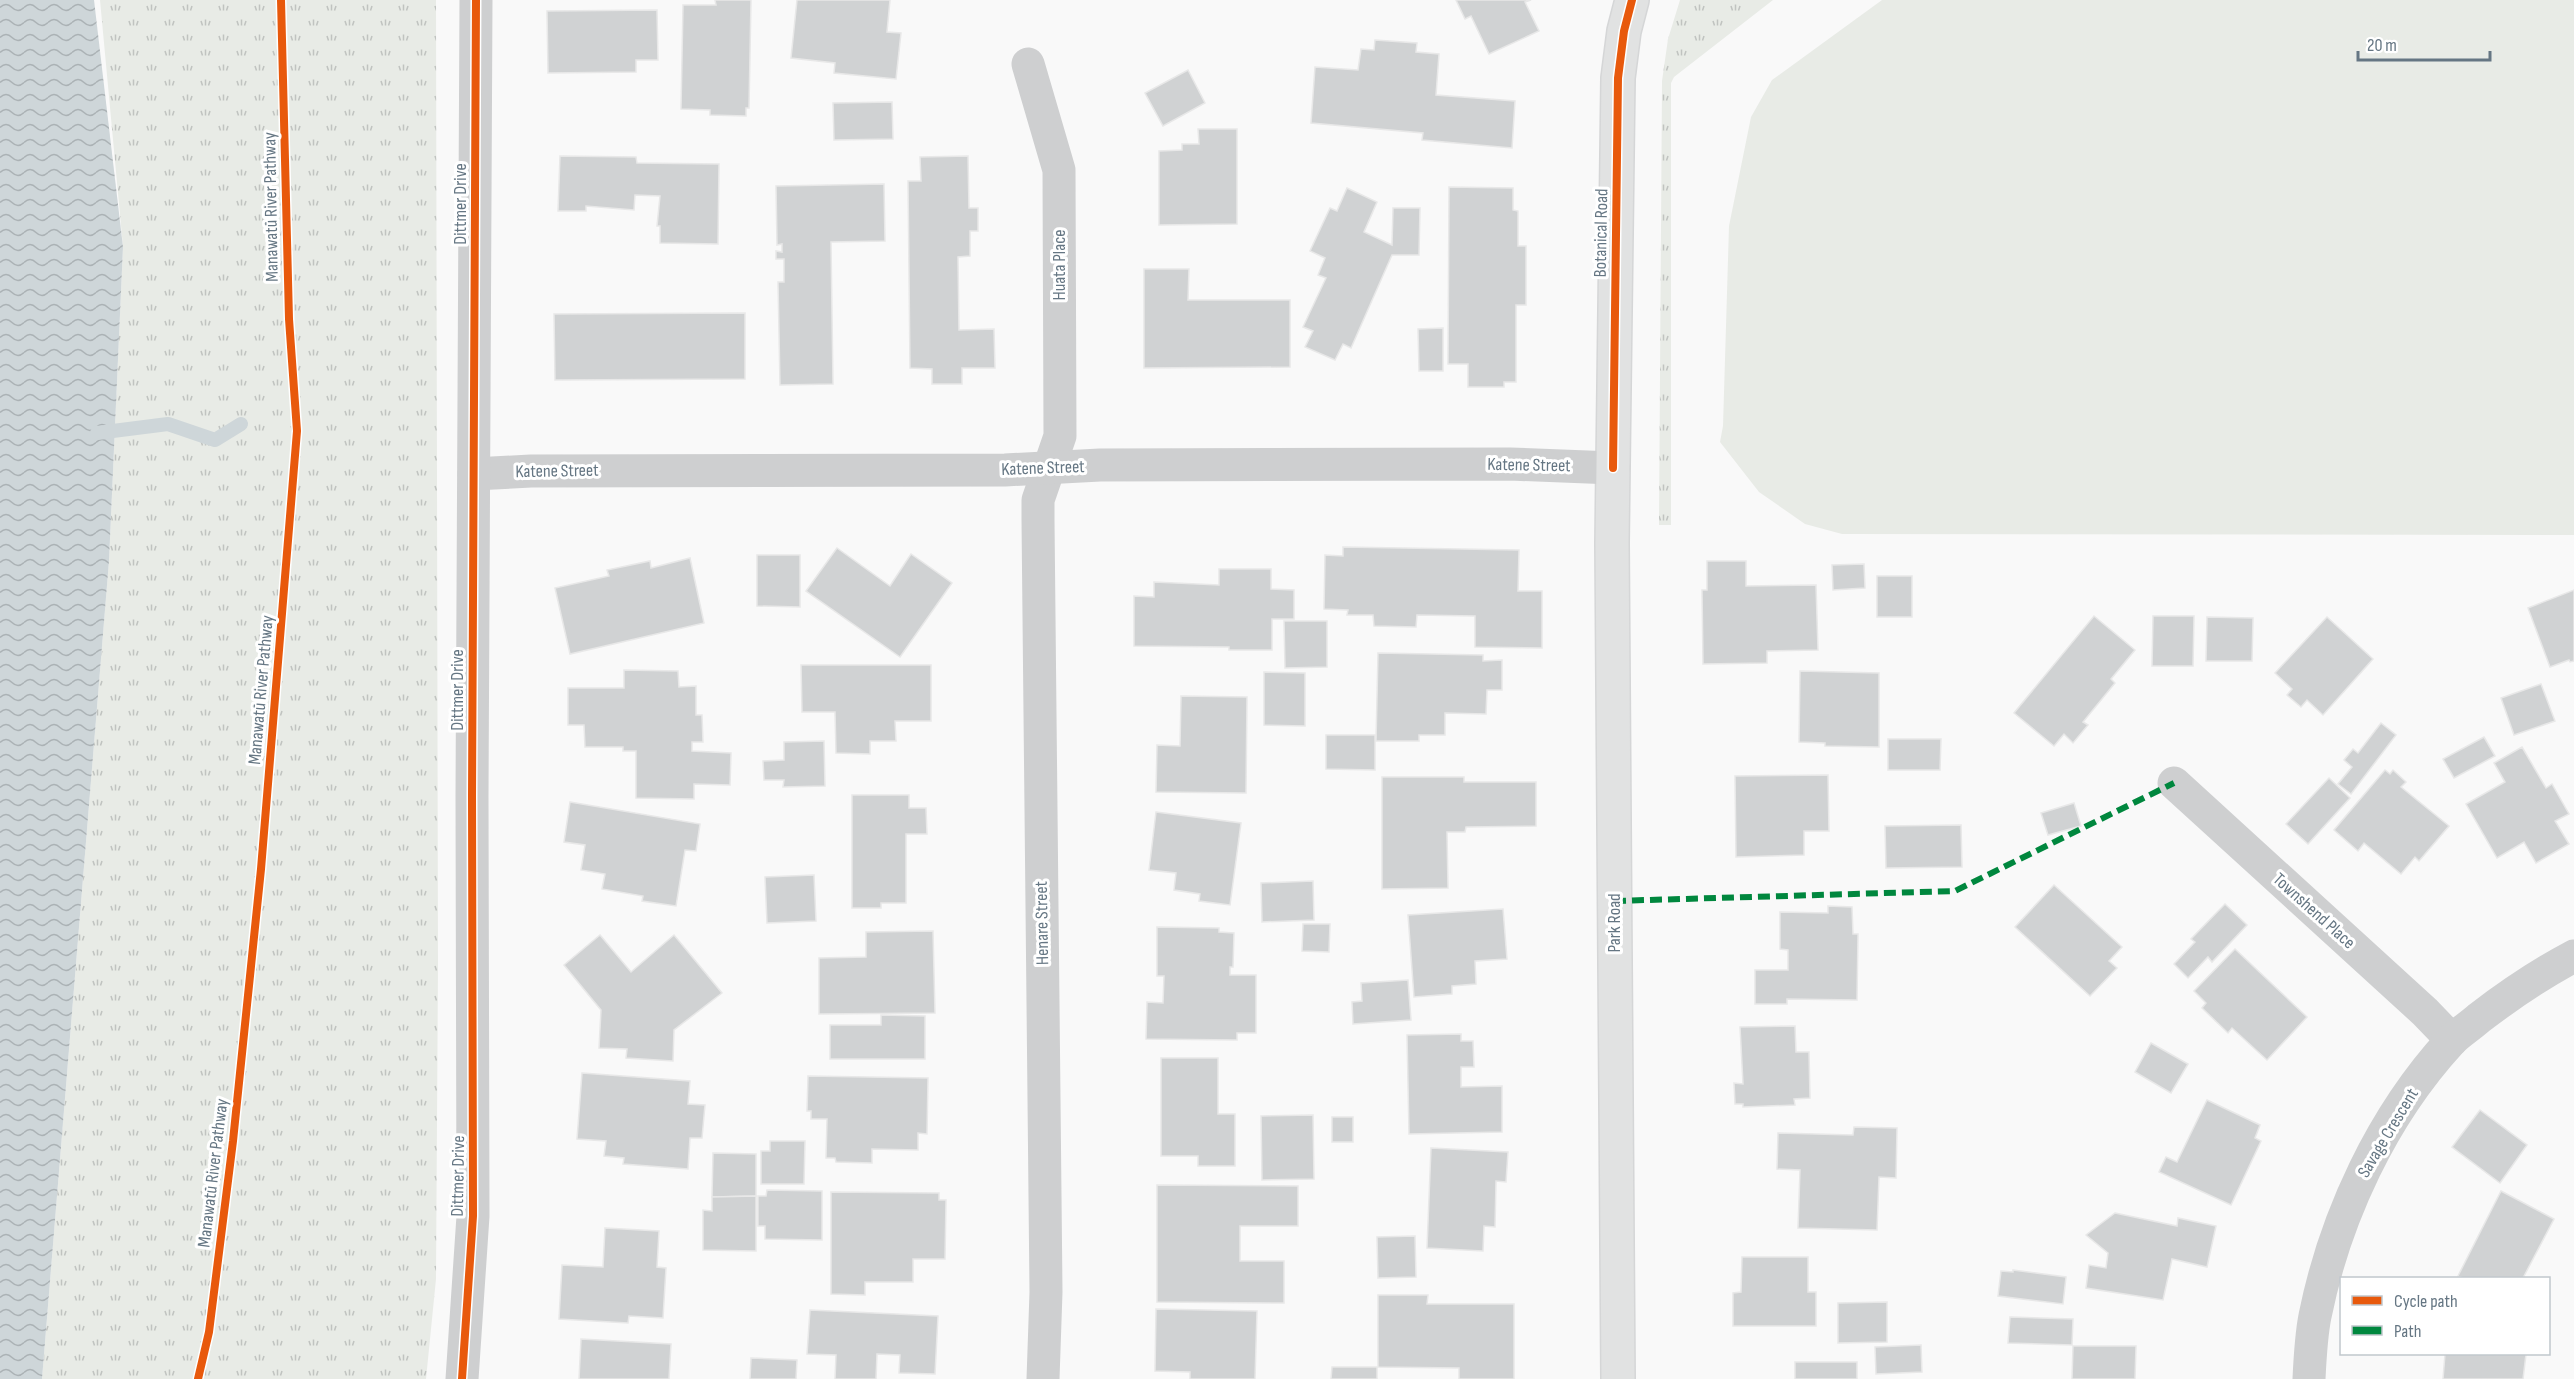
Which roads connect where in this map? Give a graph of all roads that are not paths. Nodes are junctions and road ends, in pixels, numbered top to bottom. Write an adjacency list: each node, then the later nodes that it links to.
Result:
1 (476, 0): 6 (street, Dittmer Drive)
2 (1632, 0): 5 (main road, Botanical Road)
3 (1028, 64): 4 (street, Huata Place)
4 (1050, 468): 5 (street, Katene Street); 6 (street, Katene Street); 11 (street, Henare Street)
5 (1613, 468): 12 (main road, Park Road)
6 (474, 474): 10 (street, Dittmer Drive)
7 (2174, 783): 9 (street, Townshend Place)
8 (2574, 956): 9 (street, Savage Crescent)
9 (2452, 1040): 13 (street, Savage Crescent)
10 (462, 1379)
11 (1044, 1379)
12 (1618, 1379)
13 (2309, 1379)

